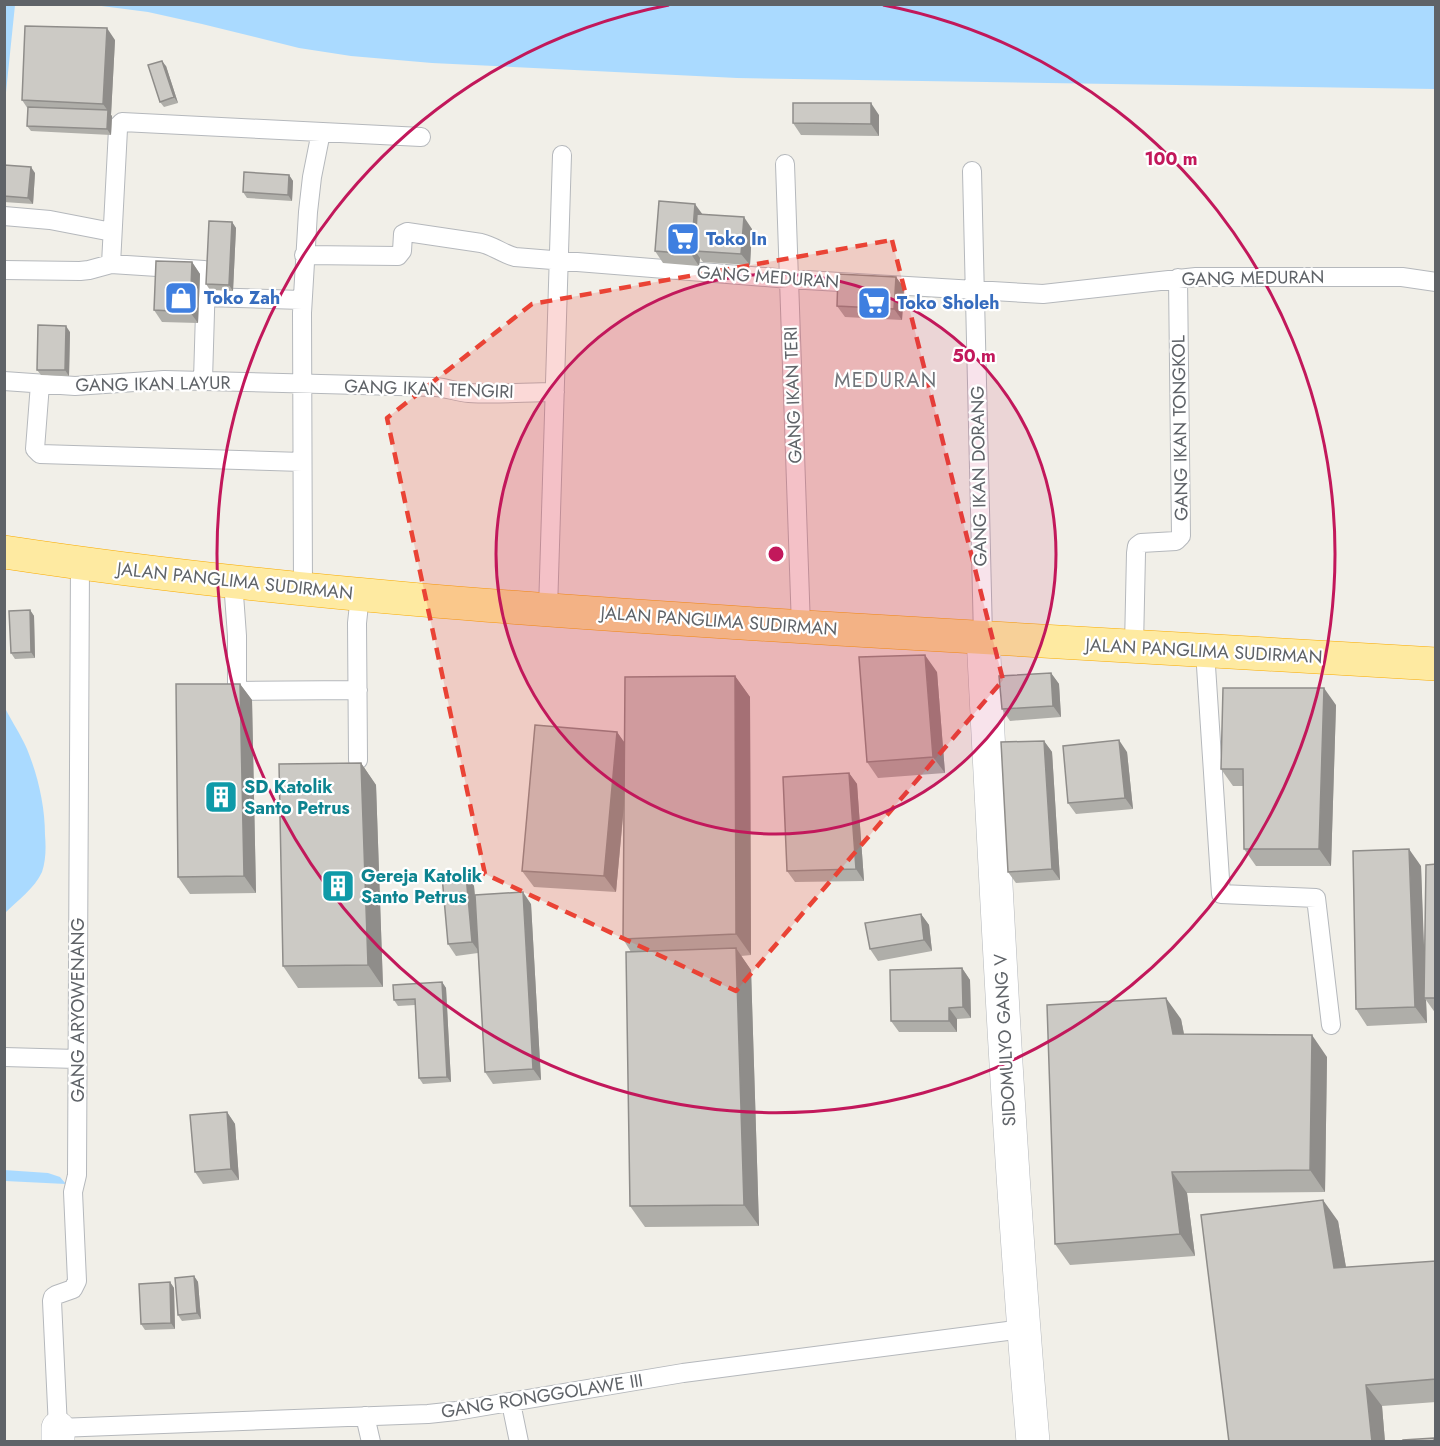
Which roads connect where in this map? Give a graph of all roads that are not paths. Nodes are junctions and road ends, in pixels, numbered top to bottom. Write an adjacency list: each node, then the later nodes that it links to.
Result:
1 (321, 132): 2 (lane); 7 (lane); 8 (lane)
2 (421, 137)
3 (562, 155): 9 (lane)
4 (785, 164): 13 (lane, GANG IKAN TERI)
5 (972, 171): 15 (lane, GANG IKAN DORANG)
6 (4, 216): 7 (lane)
7 (112, 232): 10 (lane)
8 (304, 255): 9 (lane, GANG MEDURAN); 17 (lane)
9 (559, 260): 13 (lane, GANG MEDURAN); 22 (lane)
10 (111, 264): 11 (lane); 16 (lane)
11 (4, 270)
12 (1178, 278): 14 (lane, GANG MEDURAN); 15 (lane, GANG MEDURAN); 32 (lane, GANG IKAN TONGKOL)
13 (789, 279): 15 (lane, GANG MEDURAN); 30 (lane, GANG IKAN TERI)
14 (1436, 282)
15 (975, 291): 31 (lane, GANG IKAN DORANG)
16 (206, 297): 17 (lane); 18 (lane)
17 (302, 300): 21 (lane)
18 (203, 380): 20 (lane, GANG IKAN LAYUR); 21 (lane, GANG IKAN LAYUR)
19 (4, 381): 20 (lane, GANG IKAN LAYUR)
20 (40, 384): 23 (lane)
21 (303, 384): 22 (lane, GANG IKAN TENGIRI); 23 (lane)
22 (555, 392): 29 (lane)
23 (303, 462): 27 (lane)
24 (14, 553): 25 (highway, JALAN PANGLIMA SUDIRMAN)
25 (80, 563): 26 (highway, JALAN PANGLIMA SUDIRMAN); 39 (lane, GANG ARYOWENANG)
26 (233, 581): 27 (highway, JALAN PANGLIMA SUDIRMAN); 35 (lane)
27 (303, 590): 28 (highway, JALAN PANGLIMA SUDIRMAN)
28 (360, 595): 29 (highway, JALAN PANGLIMA SUDIRMAN); 35 (lane)
29 (548, 610): 30 (highway, JALAN PANGLIMA SUDIRMAN)
30 (801, 627): 31 (highway, JALAN PANGLIMA SUDIRMAN)
31 (983, 638): 32 (highway, JALAN PANGLIMA SUDIRMAN); 40 (street, SIDOMULYO GANG V)
32 (1134, 646): 33 (highway, JALAN PANGLIMA SUDIRMAN)
33 (1206, 651): 34 (highway, JALAN PANGLIMA SUDIRMAN); 37 (lane)
34 (1436, 664)
35 (358, 690): 36 (lane)
36 (358, 760)
37 (1331, 1025)
38 (4, 1057): 39 (lane)
39 (77, 1059): 43 (lane, GANG ARYOWENANG)
40 (1023, 1329): 41 (lane, GANG RONGGOLAWE III); 46 (street, SIDOMULYO GANG V)
41 (511, 1403): 42 (lane, GANG RONGGOLAWE III); 45 (lane)
42 (365, 1416): 43 (lane, GANG RONGGOLAWE III); 44 (lane)
43 (58, 1435)
44 (371, 1442)
45 (519, 1442)
46 (1033, 1442)

